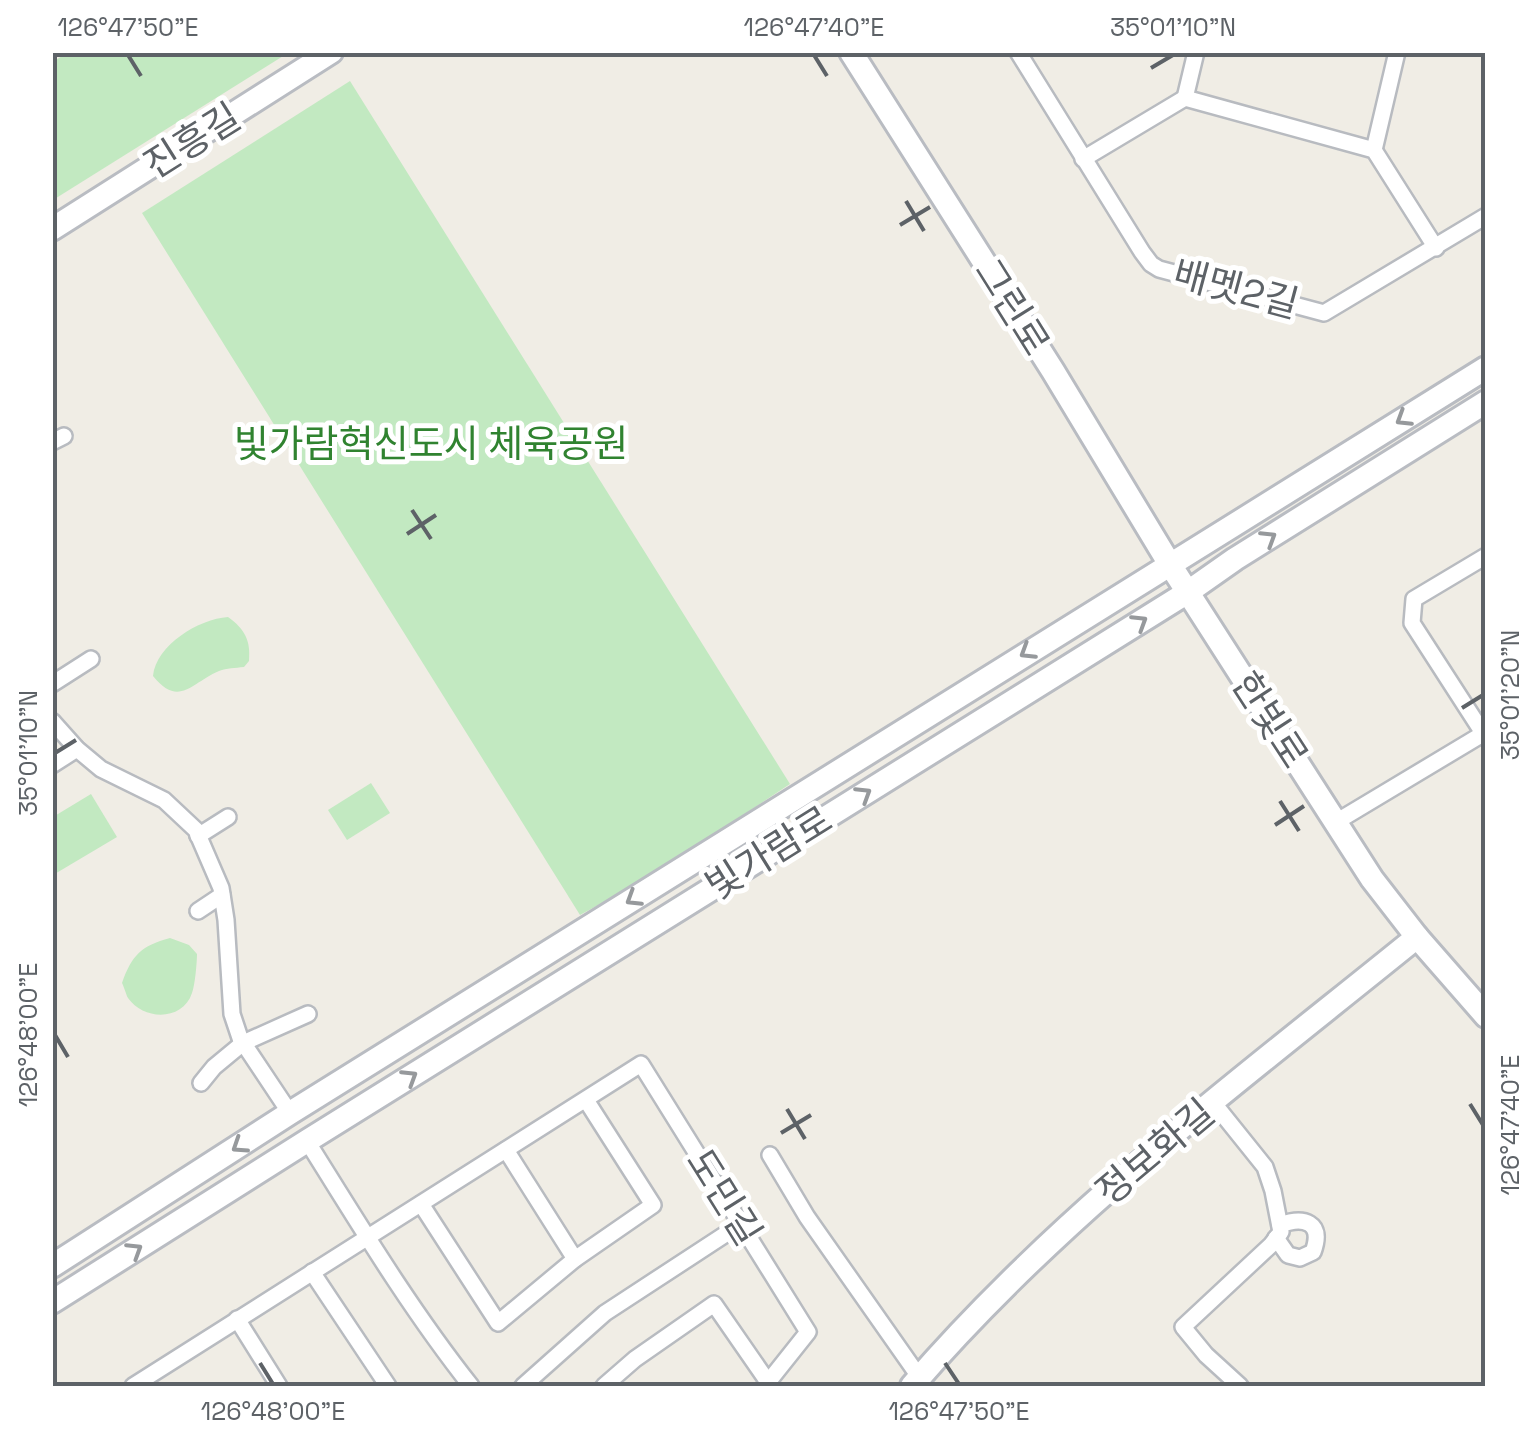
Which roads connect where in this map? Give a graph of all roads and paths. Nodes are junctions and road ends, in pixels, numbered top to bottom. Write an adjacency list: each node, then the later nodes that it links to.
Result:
1 (331, 52): 10 (main road, 진흥길)
2 (851, 52): 15 (main road, 그린로)
3 (1018, 52): 8 (street, 배멧2길)
4 (1196, 52): 6 (street)
5 (1396, 52): 7 (street)
6 (1185, 98): 7 (street); 8 (street)
7 (1374, 150): 11 (street)
8 (1083, 159): 11 (street, 배멧2길)
9 (1486, 216): 11 (street, 배멧2길)
10 (52, 230)
11 (1436, 248)
12 (1486, 368): 15 (main road, 빛가람로, one-way to 15)
13 (1486, 402): 16 (main road, 빛가람로, one-way to 13)
14 (1486, 556): 20 (street)
15 (1169, 563): 16 (main road, 한빛로); 35 (main road, 빛가람로, one-way to 35)
16 (1188, 592): 24 (main road, 한빛로); 36 (main road, 빛가람로, one-way to 16)
17 (91, 660): 18 (street)
18 (52, 684)
19 (52, 721): 21 (street)
20 (1484, 732): 24 (street)
21 (77, 749): 22 (street); 25 (street)
22 (52, 765)
23 (228, 818): 25 (street)
24 (1336, 822): 28 (main road, 한빛로)
25 (198, 836): 26 (street)
26 (222, 896): 27 (street); 31 (street)
27 (198, 910)
28 (1417, 938): 30 (main road, 한빛로); 34 (main road, 정보화길)
29 (308, 1014): 31 (street)
30 (1486, 1016)
31 (243, 1042): 32 (street); 35 (street)
32 (201, 1083)
33 (586, 1100): 37 (street, 도민길); 40 (street, 도민길); 42 (street, 도민길)
34 (1212, 1101): 48 (main road, 정보화길); 57 (street)
35 (290, 1113): 43 (main road, 빛가람로, one-way to 43)
36 (308, 1140): 41 (street); 45 (main road, 빛가람로, one-way to 36)
37 (506, 1150): 39 (street, 도민길); 42 (street)
38 (770, 1155): 48 (street)
39 (421, 1204): 41 (street, 도민길); 42 (street, 도민길)
40 (741, 1224): 49 (street, 도민길); 55 (street)
41 (367, 1237): 44 (street, 도민길); 54 (street)
42 (576, 1258)
43 (52, 1266)
44 (312, 1272): 46 (street, 도민길); 53 (street)
45 (52, 1302)
46 (236, 1319): 47 (street, 도민길); 52 (street)
47 (156, 1370): 50 (street, 도민길); 51 (street)
48 (916, 1382)
49 (766, 1384): 56 (street, 도민길)
50 (133, 1386)
51 (167, 1386)
52 (279, 1386)
53 (388, 1386)
54 (471, 1386)
55 (523, 1386)
56 (604, 1386)
57 (1240, 1386)

